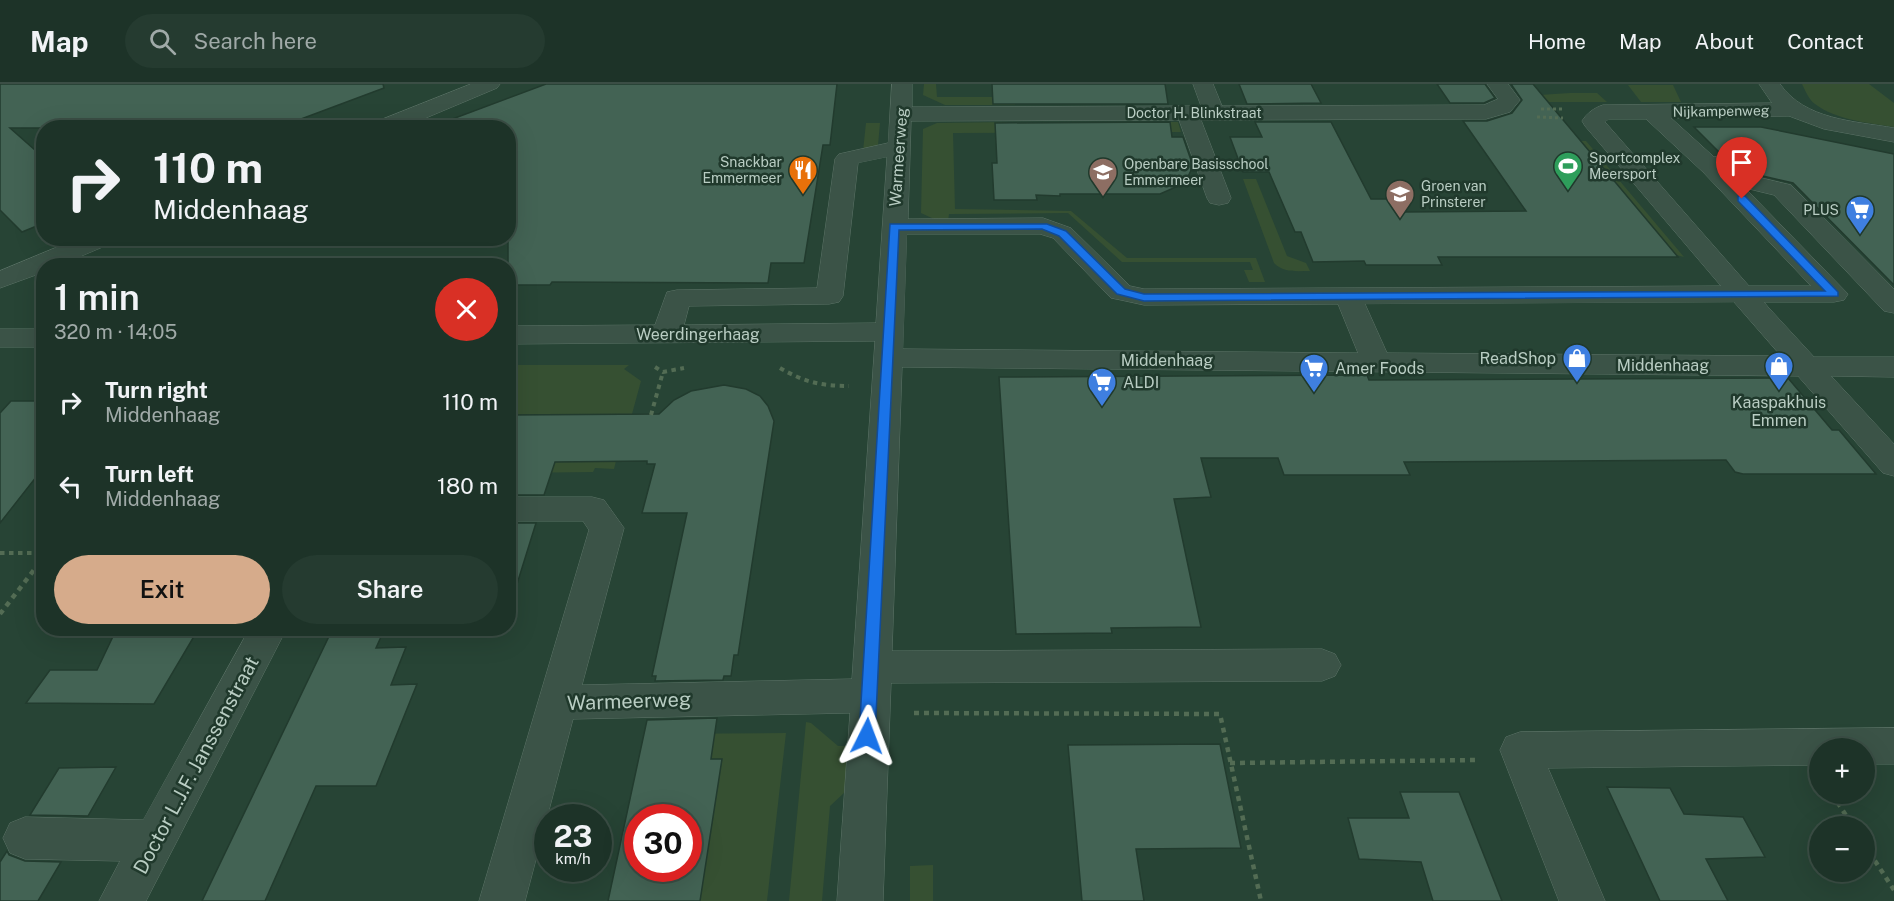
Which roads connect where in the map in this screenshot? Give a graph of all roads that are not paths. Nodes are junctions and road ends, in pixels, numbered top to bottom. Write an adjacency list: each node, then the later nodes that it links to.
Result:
1 (490, 84): 11 (street)
2 (902, 84): 10 (street, Warmeerweg)
3 (1203, 84): 9 (street)
4 (1497, 84): 9 (street, Doctor H. Blinkstraat)
5 (1769, 84): 6 (street, Nijkampenweg)
6 (1791, 109): 7 (street, Nijkampenweg); 13 (street, Nijkampenweg)
7 (1652, 112): 12 (street); 21 (street)
8 (1188, 113): 9 (street, Doctor H. Blinkstraat); 10 (street, Doctor H. Blinkstraat); 15 (street)
9 (1214, 113)
10 (902, 114): 14 (street, Warmeerweg)
11 (401, 120)
12 (1674, 132): 21 (street); 23 (street)
13 (1894, 135)
14 (898, 147): 16 (street, Warmeerweg); 28 (street)
15 (1219, 198)
16 (894, 227): 22 (street); 27 (street, Warmeerweg)
17 (83, 246): 18 (street)
18 (54, 258)
19 (36, 265): 20 (street)
20 (0, 280)
21 (1742, 294): 22 (street); 30 (street)
22 (1348, 296): 29 (street)
23 (1894, 305)
24 (516, 336): 28 (street, Weerdingerhaag)
25 (0, 338): 26 (street)
26 (36, 338)
27 (887, 345): 28 (street, Weerdingerhaag); 29 (street, Middenhaag); 36 (street, Warmeerweg)
28 (654, 350)
29 (1376, 362): 30 (street, Middenhaag)
30 (1807, 366): 31 (street, Middenhaag); 32 (street)
31 (1894, 367)
32 (1894, 465)
33 (516, 509): 37 (street)
34 (265, 636): 40 (street, Doctor L.J.F. Janssenstraat)
35 (1322, 665): 36 (street)
36 (870, 692): 37 (street, Warmeerweg); 43 (street, Warmeerweg)
37 (558, 702): 42 (street, Warmeerweg)
38 (1894, 746): 44 (street)
39 (25, 837): 40 (street)
40 (154, 841): 41 (street, Doctor L.J.F. Janssenstraat)
41 (122, 901)
42 (502, 901)
43 (860, 901)
44 (1582, 901)

